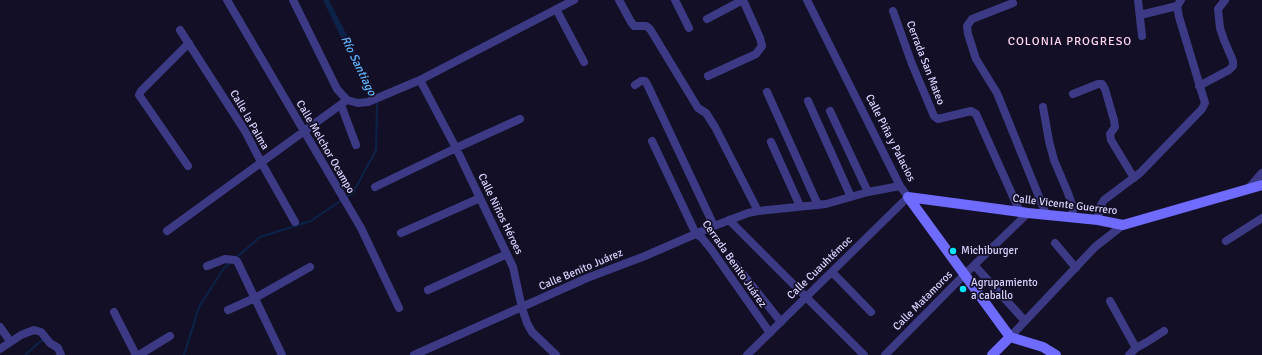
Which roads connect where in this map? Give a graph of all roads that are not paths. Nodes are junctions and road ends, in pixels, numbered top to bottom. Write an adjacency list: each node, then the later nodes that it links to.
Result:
1 (227, 0): 35 (street, Calle Melchor Ocampo)
2 (293, 0): 31 (street)
3 (574, 0): 14 (street)
4 (619, 0): 54 (street)
5 (675, 0): 19 (street)
6 (807, 0): 45 (street, Calle Piña y Palacios)
7 (996, 0): 13 (street)
8 (1138, 0): 17 (street)
9 (1214, 0): 15 (street)
10 (1225, 0): 15 (street)
11 (1013, 3): 13 (street)
12 (1179, 3): 17 (street); 27 (street)
13 (1000, 8): 56 (street)
14 (556, 9): 23 (street); 25 (street)
15 (1218, 9): 27 (street)
16 (893, 11): 55 (street, Cerrada San Mateo)
17 (1140, 15): 21 (street)
18 (706, 19): 24 (street)
19 (689, 28)
20 (180, 30): 22 (street, Calle la Palma)
21 (1142, 36)
22 (189, 43): 40 (street, Calle la Palma); 41 (street)
23 (584, 62)
24 (708, 76)
25 (420, 80): 31 (street); 39 (street, Calle Niños Héroes)
26 (635, 85): 63 (street)
27 (1200, 86): 43 (street)
28 (767, 92): 52 (street)
29 (1073, 94): 43 (street)
30 (808, 101): 49 (street)
31 (344, 103): 35 (street); 38 (street)
32 (1043, 107): 57 (street)
33 (830, 111): 48 (street)
34 (520, 119): 39 (street)
35 (303, 131): 40 (street); 81 (street, Calle Melchor Ocampo)
36 (652, 141): 66 (street, Cerrada Benito Juárez)
37 (771, 142): 53 (street)
38 (356, 145)
39 (456, 148): 46 (street); 51 (street, Calle Niños Héroes)
40 (261, 162): 61 (street, Calle la Palma); 64 (street)
41 (188, 166)
42 (1262, 173): 47 (street)
43 (1134, 178): 60 (street)
44 (1262, 185): 47 (street, Calle Vicente Guerrero)
45 (900, 186): 48 (street, Calle Benito Juárez); 50 (street, Calle Piña y Palacios)
46 (375, 187)
47 (1248, 188): 62 (street, Calle Vicente Guerrero)
48 (868, 192): 49 (street, Calle Benito Juárez)
49 (851, 197): 52 (street, Calle Benito Juárez)
50 (908, 197): 55 (street, Calle Vicente Guerrero); 75 (street, Calle Cuauhtémoc); 76 (street, Calle Piña y Palacios)
51 (480, 198): 65 (street); 69 (street, Calle Niños Héroes)
52 (818, 205): 53 (street, Calle Benito Juárez)
53 (800, 206): 54 (street, Calle Benito Juárez)
54 (758, 210): 59 (street, Calle Benito Juárez)
55 (1024, 213): 56 (street, Calle Vicente Guerrero); 72 (street, Calle Matamoros)
56 (1046, 214): 57 (street, Calle Vicente Guerrero)
57 (1072, 217): 60 (street, Calle Vicente Guerrero)
58 (1262, 218): 67 (street)
59 (729, 220): 63 (street, Calle Benito Juárez); 78 (street)
60 (1098, 220): 62 (street, Calle Vicente Guerrero)
61 (295, 222)
62 (1123, 225): 74 (street)
63 (714, 226): 66 (street, Calle Benito Juárez)
64 (167, 231)
65 (402, 232)
66 (696, 234): 82 (street, Calle Benito Juárez); 90 (street, Cerrada Benito Juárez)
67 (1226, 241)
68 (1055, 243): 74 (street)
69 (507, 254): 77 (street); 82 (street, Calle Niños Héroes)
70 (734, 263): 87 (street)
71 (207, 266): 79 (street)
72 (975, 266): 76 (street, Calle Matamoros); 86 (street)
73 (310, 267): 79 (street)
74 (1076, 268): 86 (street)
75 (832, 272): 78 (street, Calle Cuauhtémoc); 85 (street)
76 (965, 274): 92 (street, Calle Piña y Palacios); 104 (street, Calle Matamoros)
77 (428, 290)
78 (806, 297): 87 (street, Calle Cuauhtémoc); 103 (street)
79 (255, 298): 83 (street); 99 (street)
80 (1110, 301): 94 (street)
81 (399, 308)
82 (522, 308): 100 (street, Calle Benito Juárez); 101 (street, Calle Niños Héroes)
83 (228, 310)
84 (114, 312): 97 (street)
85 (871, 312)
86 (1025, 320): 92 (street)
87 (780, 322): 90 (street, Calle Cuauhtémoc)
88 (0, 327): 93 (street)
89 (1164, 331): 94 (street)
90 (770, 333): 102 (street, Calle Cuauhtémoc)
91 (170, 336): 98 (street)
92 (1010, 337): 105 (street); 106 (street)
93 (10, 341): 95 (street); 96 (street)
94 (1136, 348): 107 (street)
95 (0, 349)
96 (61, 355)
97 (136, 355)
98 (139, 355)
99 (282, 355)
100 (414, 355)
101 (556, 355)
102 (747, 355)
103 (864, 355)
104 (885, 355)
105 (992, 355)
106 (1056, 355)
107 (1129, 355)

